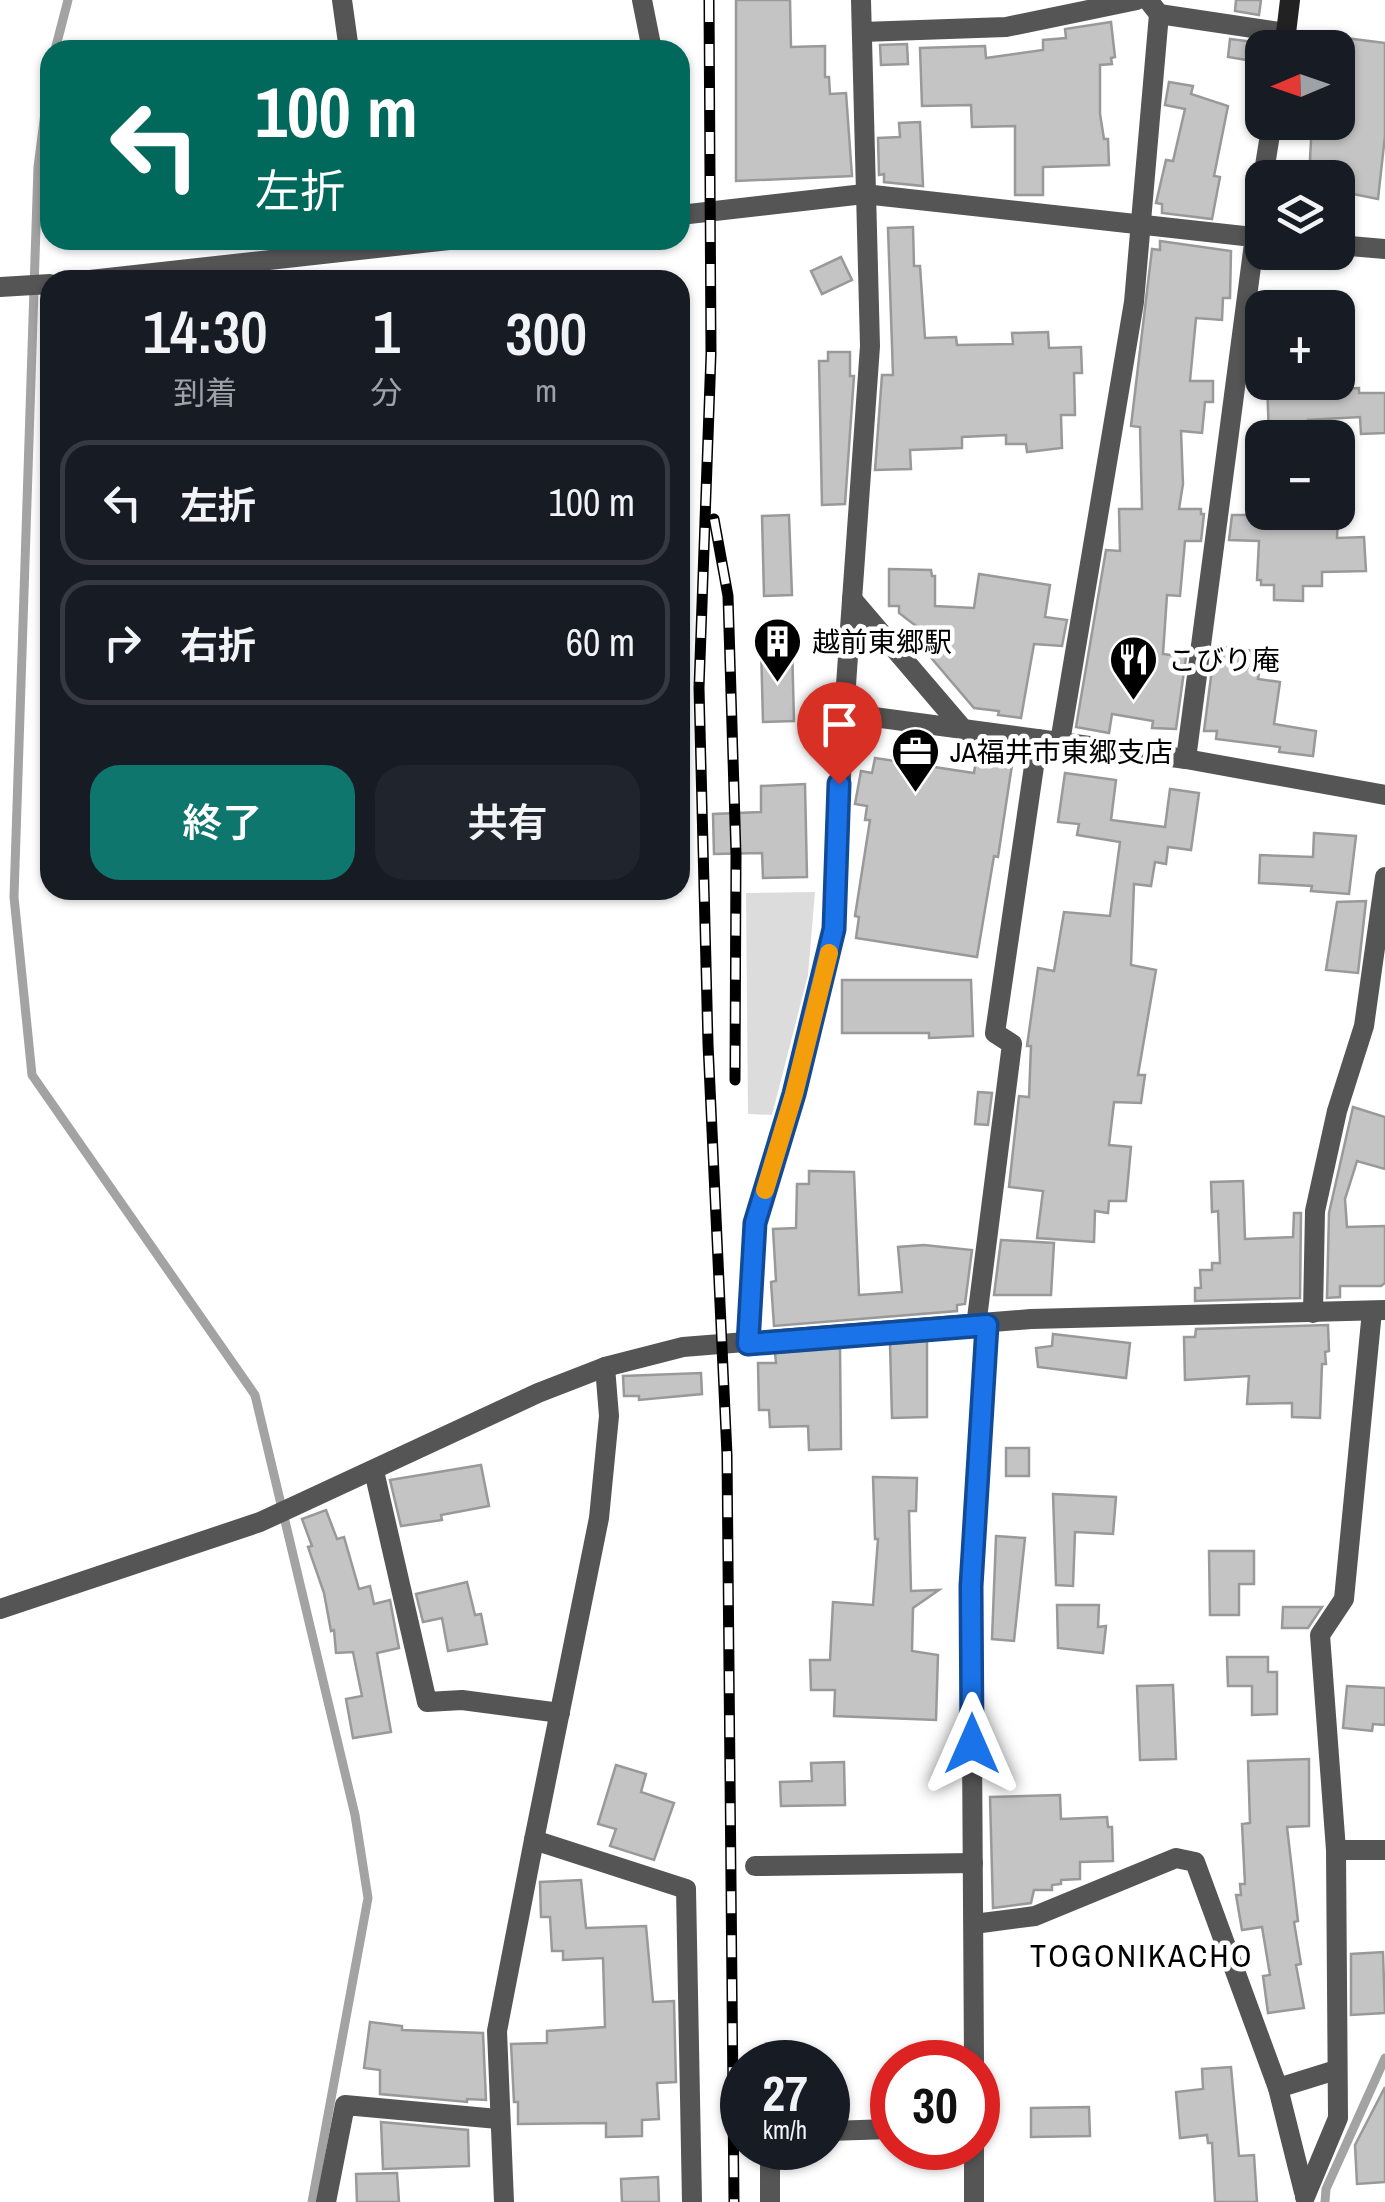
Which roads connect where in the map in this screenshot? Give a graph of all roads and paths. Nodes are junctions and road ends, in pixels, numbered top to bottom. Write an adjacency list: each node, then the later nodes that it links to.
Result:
1 (342, 0): 10 (street)
2 (642, 0): 11 (street)
3 (861, 0): 9 (street)
4 (1137, 0): 9 (street)
5 (1290, 0): 8 (street)
6 (1154, 7): 7 (street); 14 (street)
7 (1245, 30)
8 (1286, 30)
9 (862, 32): 12 (street)
10 (348, 40)
11 (650, 40)
12 (864, 194): 13 (street); 14 (street); 23 (street)
13 (690, 214)
14 (1138, 224): 15 (street); 27 (street)
15 (1245, 236)
16 (1355, 246): 17 (street)
17 (1385, 249)
18 (328, 250): 19 (street)
19 (169, 270)
20 (1254, 270): 28 (street)
21 (40, 285): 22 (street)
22 (9, 286)
23 (852, 599): 24 (street); 25 (street)
24 (844, 713): 25 (street); 34 (street)
25 (964, 730): 26 (street)
26 (1038, 739): 27 (street); 33 (street)
27 (1060, 742): 28 (street)
28 (1186, 758): 29 (street)
29 (1385, 794)
30 (1385, 878): 32 (street)
31 (1378, 1311): 32 (street); 40 (street)
32 (1313, 1313): 33 (street)
33 (982, 1326): 34 (street); 42 (street)
34 (748, 1344): 35 (street)
35 (605, 1366): 36 (street); 38 (street)
36 (374, 1471): 37 (street); 38 (street)
37 (0, 1609)
38 (560, 1712): 39 (street)
39 (534, 1840): 48 (street); 54 (street)
40 (1336, 1850): 41 (street); 46 (street)
41 (1385, 1850)
42 (973, 1862): 43 (street); 44 (street)
43 (754, 1866)
44 (974, 1924): 45 (street); 47 (street)
45 (974, 2040)
46 (1336, 2070): 47 (street); 51 (street)
47 (1278, 2088): 51 (street)
48 (498, 2119): 52 (street); 53 (street)
49 (770, 2170): 55 (street)
50 (974, 2170): 56 (street)
51 (1305, 2197)
52 (326, 2202)
53 (504, 2202)
54 (692, 2202)
55 (770, 2202)
56 (974, 2202)

